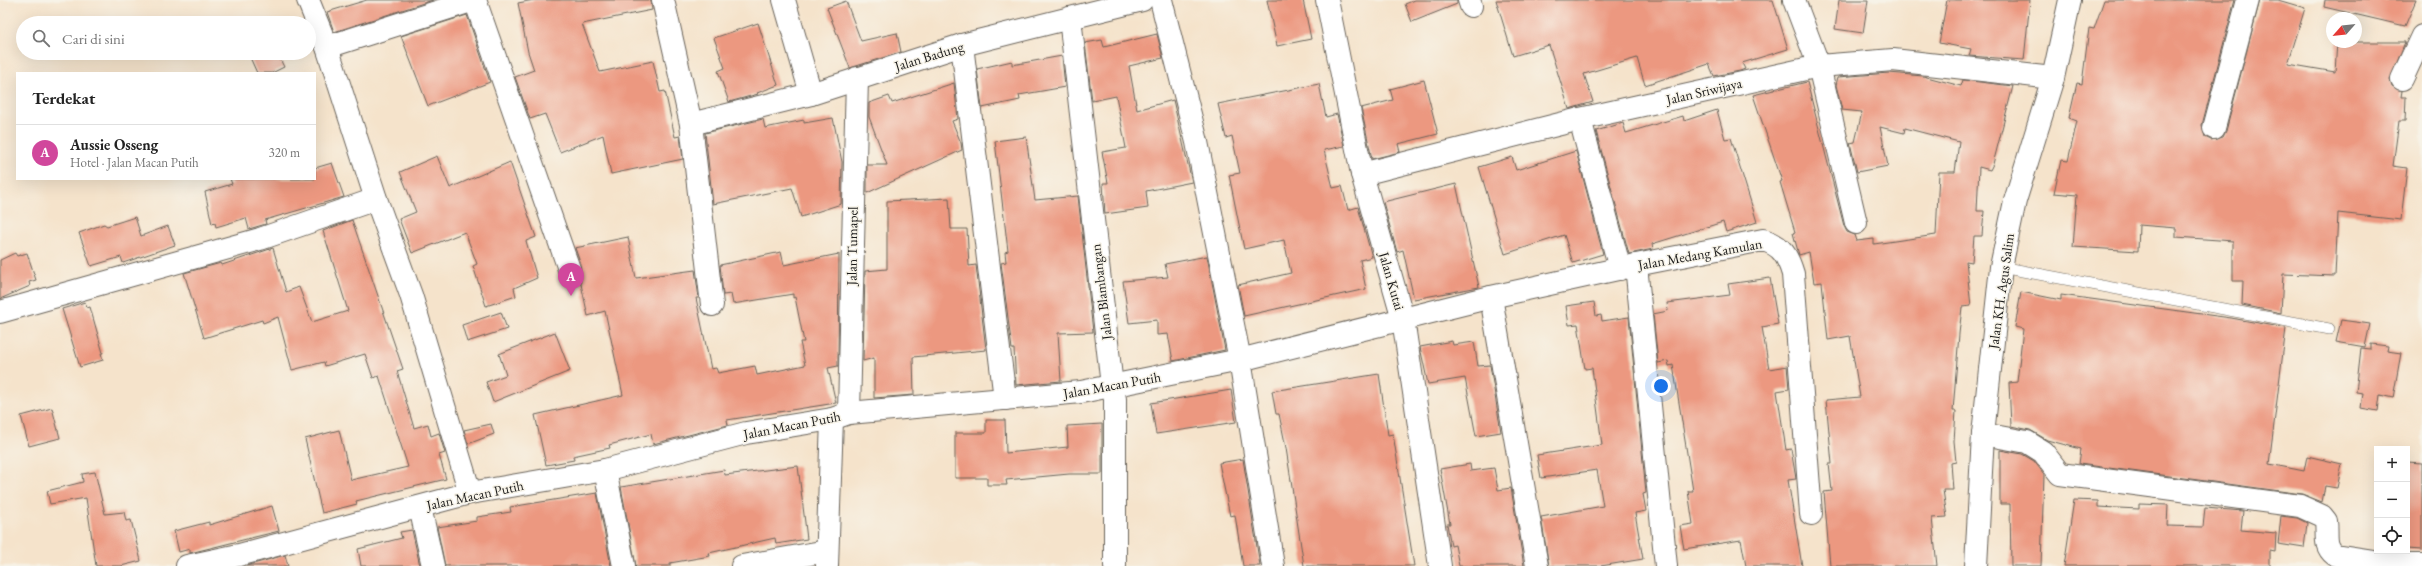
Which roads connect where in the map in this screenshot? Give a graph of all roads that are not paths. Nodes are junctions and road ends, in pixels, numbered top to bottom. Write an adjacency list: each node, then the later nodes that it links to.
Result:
1 (308, 0): 11 (street)
2 (475, 0): 16 (street); 30 (street)
3 (663, 0): 23 (street)
4 (784, 0): 21 (street)
5 (1142, 0): 12 (street, Jalan Badung)
6 (1161, 0): 36 (street)
7 (1327, 0): 25 (street, Jalan Kutai)
8 (1794, 0): 17 (street)
9 (2070, 0): 19 (street, Jalan KH. Agus Salim)
10 (2248, 0): 24 (street)
11 (314, 16)
12 (1070, 18): 15 (street, Jalan Badung); 37 (street, Jalan Blambangan)
13 (316, 20): 16 (street)
14 (2422, 36): 20 (street)
15 (962, 45): 18 (street, Jalan Badung); 38 (street)
16 (327, 48): 26 (street)
17 (1819, 66): 19 (street, Jalan Sriwijaya); 22 (street, Jalan Sriwijaya); 27 (street)
18 (857, 78): 21 (street, Jalan Badung); 39 (street, Jalan Tumapel)
19 (2053, 78): 29 (street, Jalan KH. Agus Salim)
20 (2402, 79)
21 (811, 94): 23 (street, Jalan Badung)
22 (1580, 119): 25 (street, Jalan Sriwijaya); 28 (street)
23 (691, 124): 32 (street)
24 (2214, 128)
25 (1362, 174): 34 (street, Jalan Kutai)
26 (376, 199): 33 (street); 42 (street)
27 (1856, 223)
28 (1628, 267): 31 (street, Jalan Medang Kamulan); 44 (street, Jalan Medang Kamulan); 56 (street)
29 (2001, 267): 35 (lane); 40 (street, Jalan KH. Agus Salim)
30 (569, 269)
31 (1491, 297): 34 (street, Jalan Medang Kamulan); 55 (street)
32 (712, 305)
33 (0, 312)
34 (1403, 319): 36 (street, Jalan Macan Putih); 54 (street, Jalan Kutai)
35 (2329, 329)
36 (1240, 360): 37 (street, Jalan Macan Putih); 53 (street)
37 (1112, 386): 38 (street, Jalan Macan Putih); 52 (street, Jalan Blambangan)
38 (1005, 399): 39 (street, Jalan Macan Putih)
39 (840, 416): 41 (street, Jalan Macan Putih); 45 (street, Jalan Tumapel)
40 (1983, 434): 47 (street); 57 (street, Jalan KH. Agus Salim)
41 (605, 470): 42 (street, Jalan Macan Putih); 50 (street)
42 (470, 493): 43 (street, Jalan Macan Putih)
43 (420, 507): 46 (street, Jalan Macan Putih); 49 (street)
44 (1811, 514)
45 (827, 558): 51 (street)
46 (240, 560): 48 (street, Jalan Macan Putih)
47 (2422, 564)
48 (186, 566)
49 (433, 566)
50 (624, 566)
51 (742, 566)
52 (1115, 566)
53 (1273, 566)
54 (1440, 566)
55 (1537, 566)
56 (1666, 566)
57 (1976, 566)

